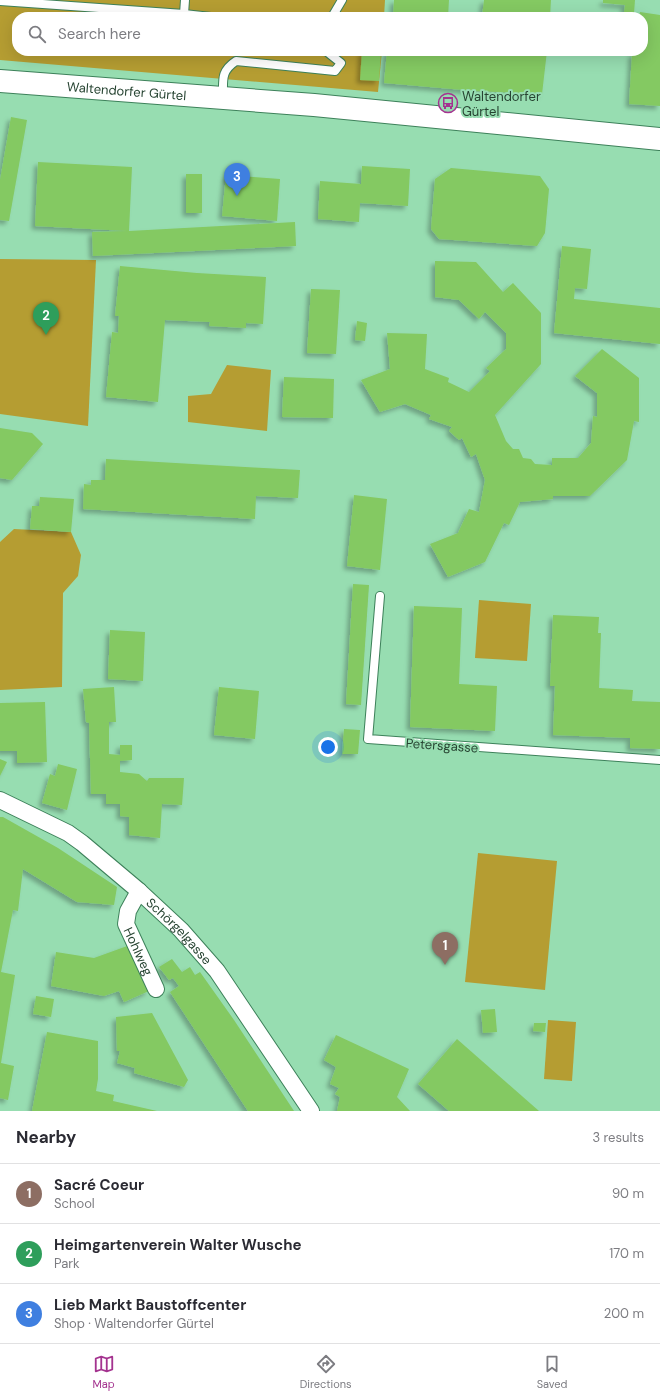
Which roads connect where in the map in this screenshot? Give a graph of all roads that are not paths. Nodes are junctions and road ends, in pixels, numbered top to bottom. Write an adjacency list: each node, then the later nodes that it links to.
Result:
1 (185, 0): 5 (lane)
2 (342, 0): 6 (lane)
3 (0, 1): 4 (lane)
4 (156, 12)
5 (184, 12)
6 (335, 12)
7 (332, 56): 9 (lane)
8 (0, 81): 9 (main road, Waltendorfer Gürtel)
9 (223, 98): 10 (main road, Waltendorfer Gürtel)
10 (660, 139)
11 (380, 596): 12 (lane, Petersgasse)
12 (660, 760)
13 (0, 800): 14 (street, Schörgelgasse)
14 (139, 891): 15 (street, Hohlweg); 16 (street, Schörgelgasse)
15 (156, 989)
16 (312, 1111)

